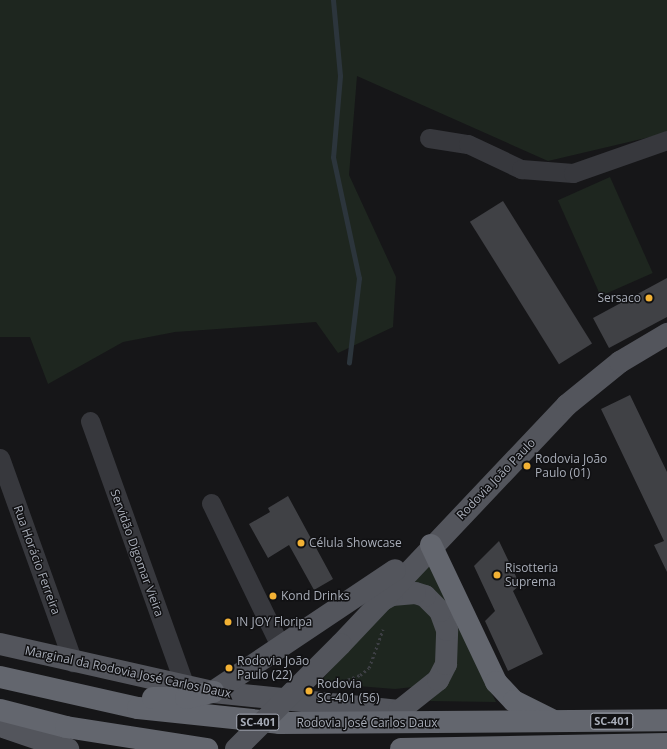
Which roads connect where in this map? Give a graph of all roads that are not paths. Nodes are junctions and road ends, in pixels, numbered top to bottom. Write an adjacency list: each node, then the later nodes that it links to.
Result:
1 (429, 138): 2 (street)
2 (667, 140)
3 (667, 334): 7 (main road, Rodovia João Paulo)
4 (90, 421): 13 (street, Servidão Digomar Vieira)
5 (0, 458): 11 (street, Rua Horácio Ferreira)
6 (211, 503): 10 (street)
7 (431, 545): 8 (main road, Rodovia João Paulo); 10 (main road); 20 (highway)
8 (376, 604): 17 (main road); 26 (main road, Rodovia João Paulo, bridge)
9 (0, 644): 11 (main road, Marginal da Rodovia José Carlos Daux)
10 (281, 648): 14 (main road)
11 (73, 662): 13 (main road, Marginal da Rodovia José Carlos Daux)
12 (0, 677): 15 (highway, Rodovia José Carlos Daux / SC-401)
13 (185, 686): 14 (main road, Marginal da Rodovia José Carlos Daux)
14 (213, 692): 15 (highway); 17 (main road, Marginal da Rodovia José Carlos Daux)
15 (81, 696): 19 (highway, Rodovia José Carlos Daux / SC-401)
16 (0, 710): 25 (highway)
17 (400, 711): 19 (highway)
18 (667, 720): 20 (highway, Rodovia José Carlos Daux / SC-401)
19 (436, 722): 20 (highway, Rodovia José Carlos Daux / SC-401)
20 (557, 722)
21 (0, 726): 24 (main road)
22 (667, 744): 23 (highway, Rodovia José Carlos Daux / SC-401)
23 (490, 747): 27 (highway, Rodovia José Carlos Daux / SC-401)
24 (68, 749)
25 (207, 749)
26 (236, 749)
27 (401, 749)

